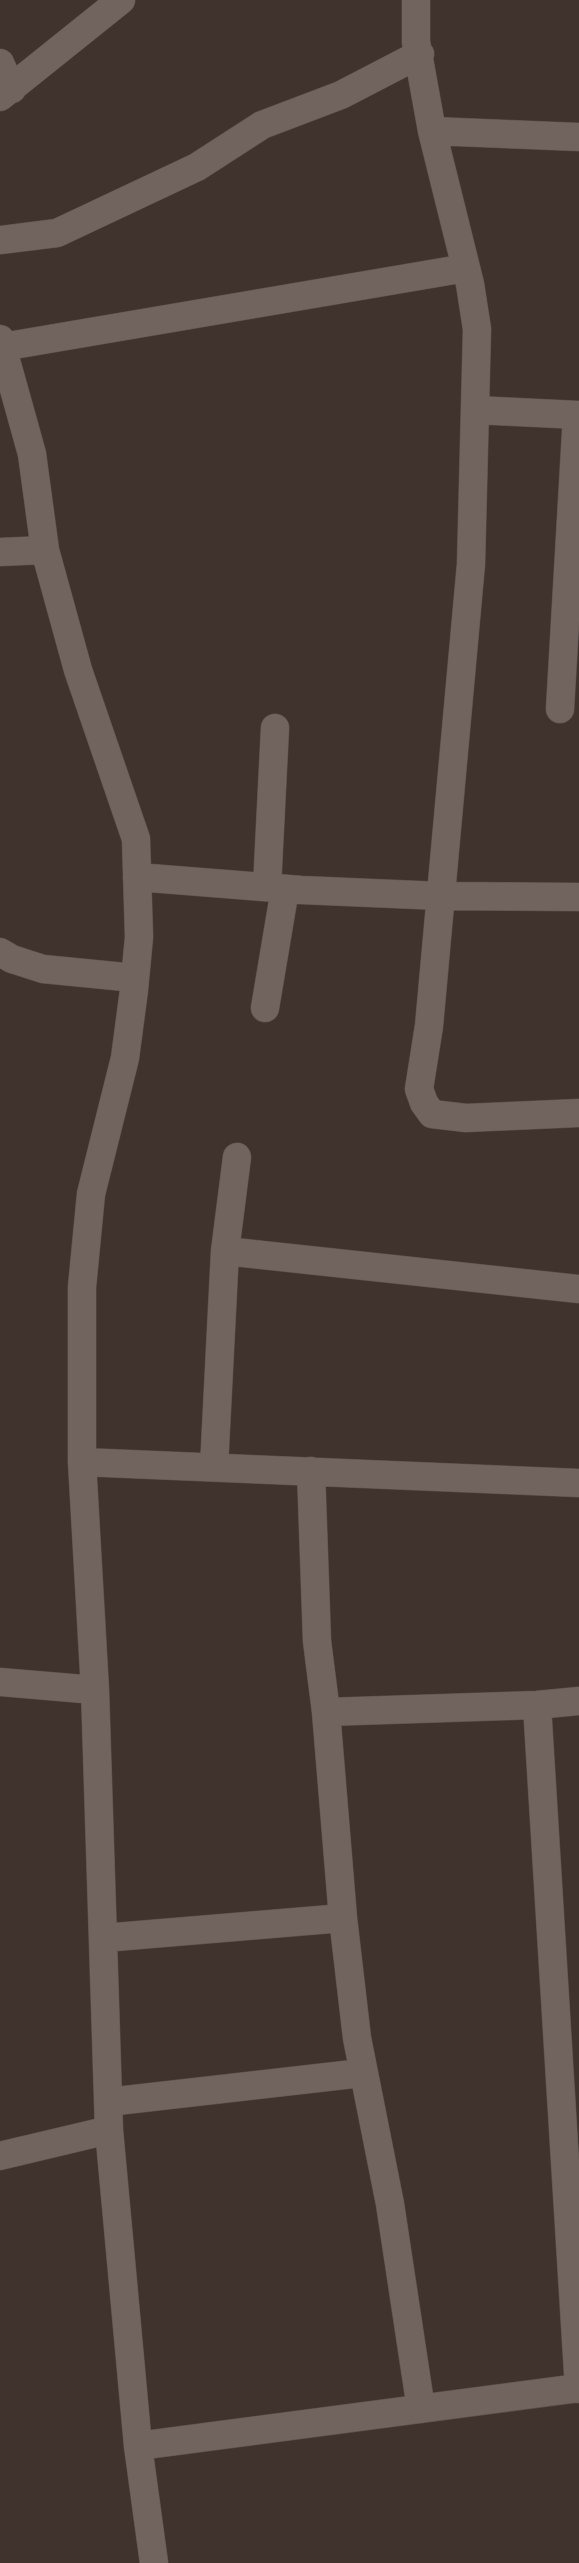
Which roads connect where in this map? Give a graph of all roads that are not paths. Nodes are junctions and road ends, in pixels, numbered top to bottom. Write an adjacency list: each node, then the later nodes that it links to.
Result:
1 (121, 0): 5 (street)
2 (416, 0): 3 (street)
3 (420, 54): 6 (street); 8 (street)
4 (0, 63): 5 (street)
5 (6, 93)
6 (432, 131): 7 (street); 9 (street)
7 (579, 137)
8 (0, 240)
9 (466, 268): 10 (street); 11 (street)
10 (1, 343): 13 (street)
11 (475, 410): 12 (street); 19 (street)
12 (578, 415): 15 (street)
13 (45, 550): 14 (street); 17 (street)
14 (0, 552)
15 (560, 709)
16 (274, 728): 18 (street)
17 (137, 877): 18 (street); 22 (street)
18 (276, 888): 19 (street); 23 (street)
19 (441, 896): 20 (street); 24 (street)
20 (579, 897)
21 (0, 952): 22 (street)
22 (135, 978): 28 (street)
23 (265, 1008)
24 (579, 1113)
25 (237, 1157): 26 (street)
26 (226, 1252): 27 (street); 29 (street)
27 (579, 1289)
28 (82, 1462): 29 (street); 33 (street)
29 (214, 1467): 30 (street)
30 (311, 1471): 31 (street); 36 (street)
31 (579, 1483)
32 (0, 1682): 33 (street)
33 (95, 1690): 38 (street)
34 (579, 1701): 35 (street)
35 (537, 1705): 36 (street); 43 (street)
36 (326, 1712): 37 (street)
37 (343, 1918): 38 (street); 39 (street)
38 (103, 1938): 40 (street)
39 (362, 2073): 40 (street); 44 (street)
40 (108, 2102): 41 (street)
41 (109, 2130): 42 (street); 45 (street)
42 (0, 2156)
43 (579, 2388): 44 (street)
44 (421, 2409): 45 (street)
45 (138, 2446): 46 (street)
46 (154, 2563)

